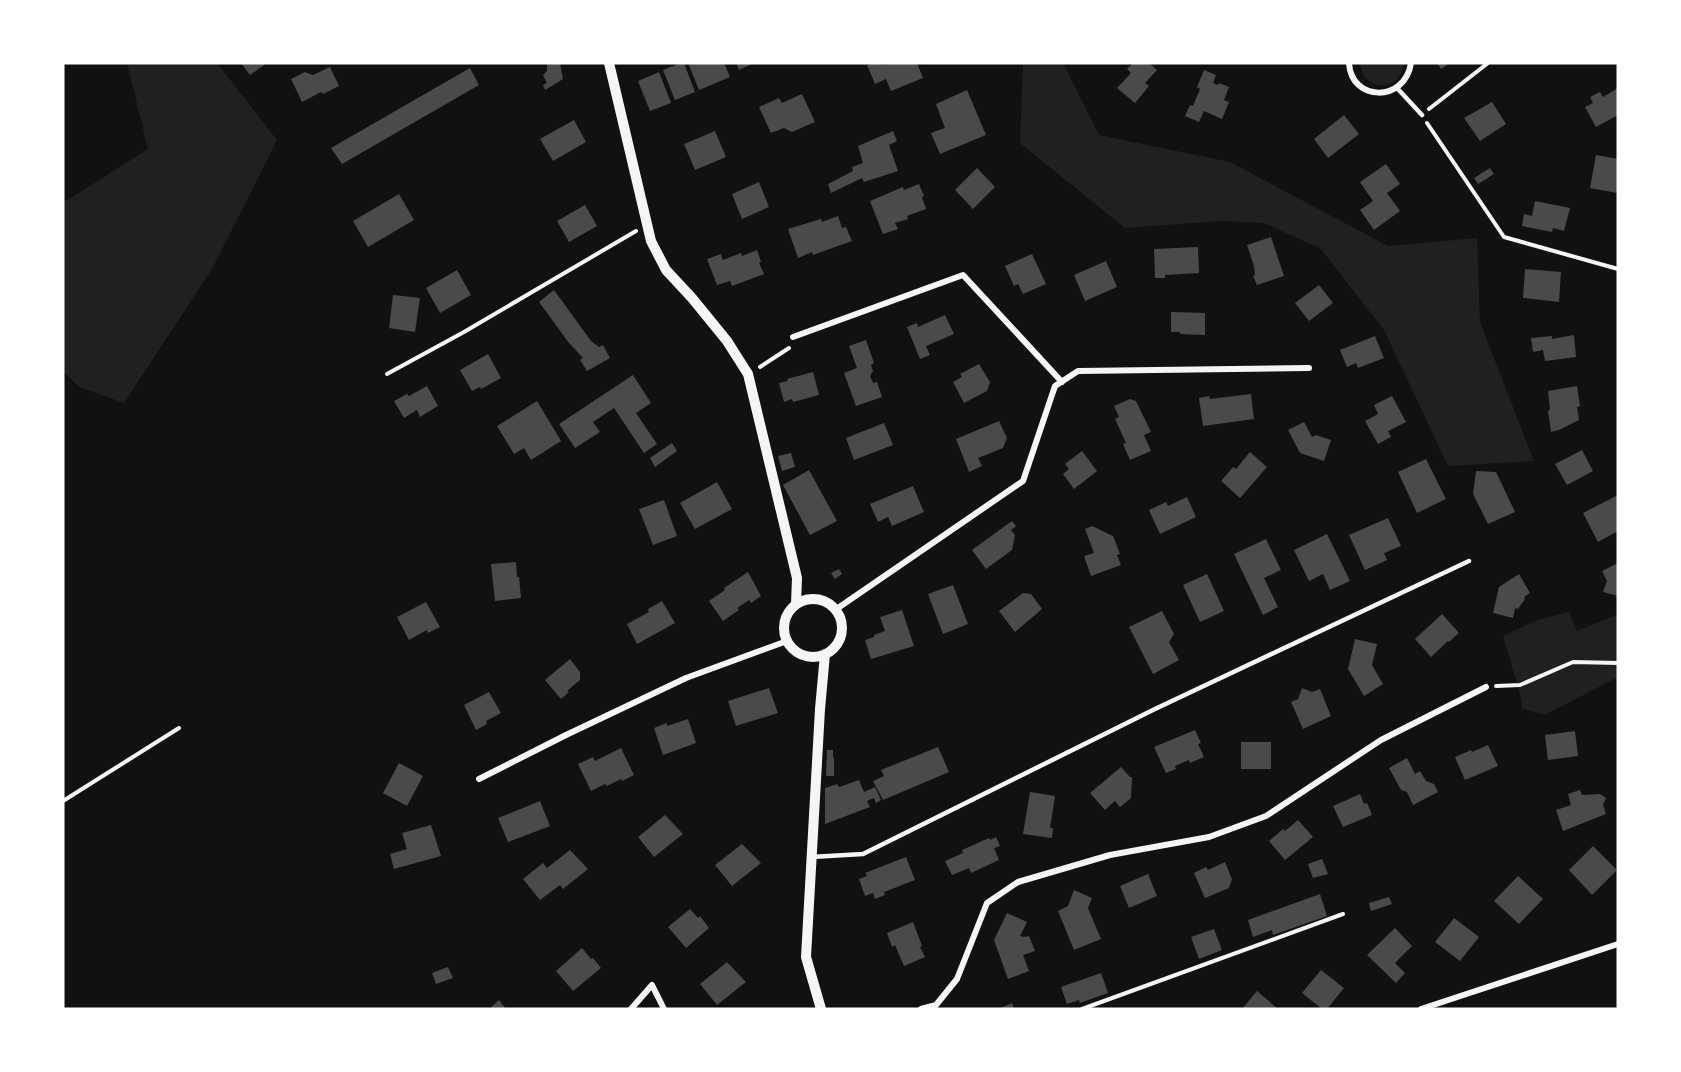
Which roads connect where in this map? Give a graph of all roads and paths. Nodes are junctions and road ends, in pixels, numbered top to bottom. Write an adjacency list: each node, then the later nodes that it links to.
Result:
1 (609, 63): 7 (street)
2 (1349, 63): 5 (street)
3 (1411, 63): 5 (street)
4 (1488, 63): 6 (path)
5 (1397, 88): 6 (lane)
6 (1422, 114): 8 (path)
7 (646, 224): 11 (path); 12 (street)
8 (1618, 269)
9 (793, 337): 12 (path); 13 (street)
10 (1309, 368): 13 (street)
11 (387, 374)
12 (748, 374): 15 (street)
13 (1062, 382): 18 (street)
14 (1469, 561): 28 (lane)
15 (797, 578): 16 (street); 17 (street)
16 (808, 599): 17 (street); 18 (street)
17 (796, 604): 19 (street)
18 (835, 610): 20 (street)
19 (787, 641): 21 (street); 26 (street)
20 (825, 654): 21 (street); 23 (street)
21 (810, 656): 23 (street)
22 (1618, 663): 24 (path)
23 (822, 685): 28 (street)
24 (1486, 687): 34 (street)
25 (179, 728): 27 (path)
26 (479, 779)
27 (63, 801)
28 (811, 857): 33 (street)
29 (1343, 914): 35 (path)
30 (1618, 944): 36 (street)
31 (631, 1009): 32 (street)
32 (663, 1009)
33 (821, 1009)
34 (921, 1009)
35 (1082, 1009)
36 (1421, 1009)

